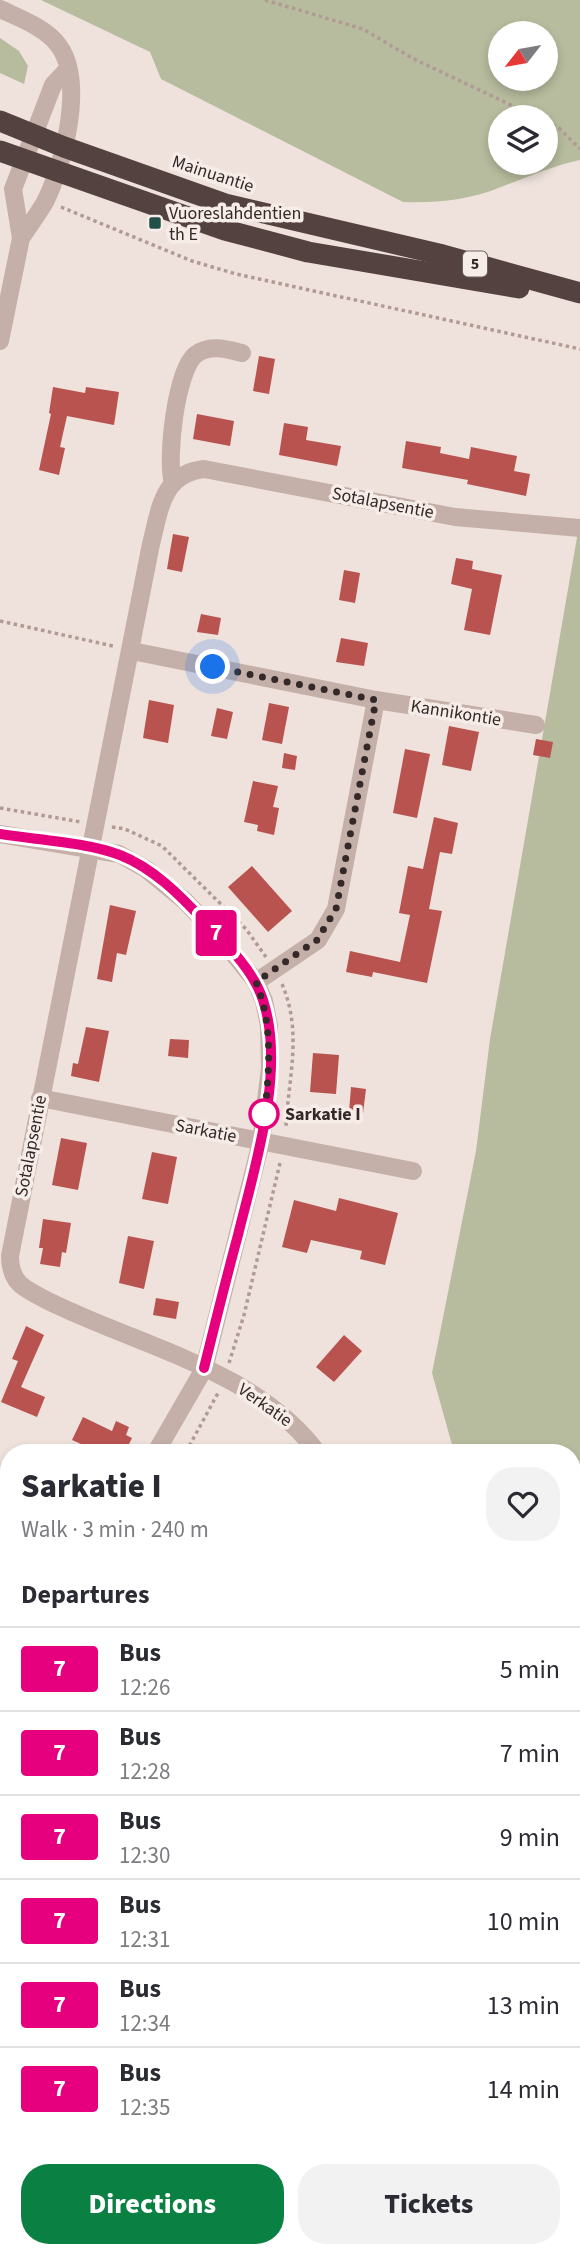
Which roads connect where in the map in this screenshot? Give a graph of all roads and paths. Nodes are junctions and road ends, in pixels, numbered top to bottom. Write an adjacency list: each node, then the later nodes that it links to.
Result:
1 (265, 0): 4 (path)
2 (0, 9): 3 (street)
3 (67, 70): 7 (street); 8 (street)
4 (511, 105)
5 (0, 121): 7 (highway, Mainuantie / 5)
6 (558, 128): 9 (path)
7 (33, 135): 8 (highway, Mainuantie / 5); 11 (street)
8 (64, 147): 12 (street); 15 (highway, Mainuantie / 5)
9 (580, 149)
10 (0, 151): 11 (highway, 5)
11 (24, 159): 12 (highway, 5); 14 (street)
12 (55, 172): 13 (street); 16 (highway, 5)
13 (45, 201): 14 (street); 18 (path)
14 (21, 238): 17 (street)
15 (580, 293)
16 (580, 298)
17 (0, 341)
18 (580, 349)
19 (242, 353): 20 (street)
20 (180, 477): 21 (street, Sotalapsentie); 23 (street, Sotalapsentie)
21 (580, 528)
22 (0, 621): 23 (path)
23 (132, 651): 24 (street, Kannikontie); 27 (street, Sotalapsentie)
24 (376, 700): 25 (street, Kannikontie); 30 (street)
25 (536, 725)
26 (0, 807): 27 (path)
27 (96, 824): 29 (street, Sotalapsentie); 30 (path)
28 (0, 834): 29 (street)
29 (91, 849): 31 (street); 32 (street, Sotalapsentie)
30 (276, 969): 31 (street); 34 (path)
31 (256, 982): 33 (street)
32 (40, 1098): 33 (street, Sarkatie); 36 (street, Sotalapsentie)
33 (261, 1142): 34 (street, Sarkatie); 36 (street)
34 (285, 1145): 35 (street, Sarkatie); 37 (path)
35 (413, 1171)
36 (204, 1368): 37 (street, Verkatie); 38 (street)
37 (224, 1378): 39 (path); 40 (street, Verkatie)
38 (161, 1444)
39 (190, 1444)
40 (310, 1444)

